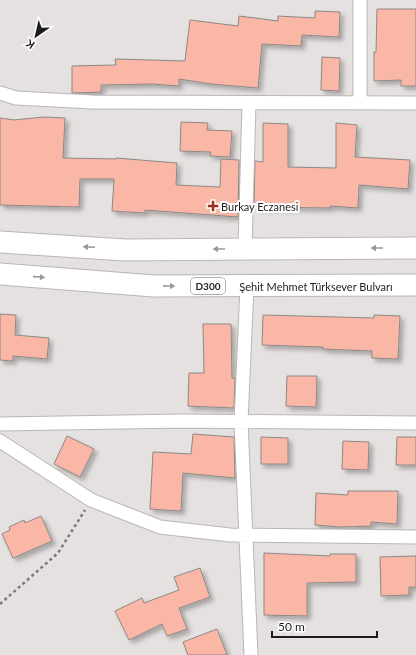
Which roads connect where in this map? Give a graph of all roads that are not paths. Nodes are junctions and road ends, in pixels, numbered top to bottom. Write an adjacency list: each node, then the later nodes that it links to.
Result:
1 (360, 0): 3 (street)
2 (0, 93): 4 (street)
3 (360, 103): 4 (street); 5 (street)
4 (249, 104): 8 (street)
5 (416, 104)
6 (0, 242): 8 (highway, one-way to 6)
7 (416, 248): 8 (highway, one-way to 8)
8 (245, 249)
9 (0, 274): 11 (highway, Şehit Mehmet Türksever Bulvarı / D300, one-way to 11)
10 (416, 285): 11 (highway, Şehit Mehmet Türksever Bulvarı / D300)
11 (247, 287): 12 (street)
12 (241, 421): 13 (street); 14 (street); 16 (street)
13 (416, 423)
14 (0, 424)
15 (0, 441): 16 (street)
16 (244, 535): 17 (street); 18 (street)
17 (416, 537)
18 (251, 655)

